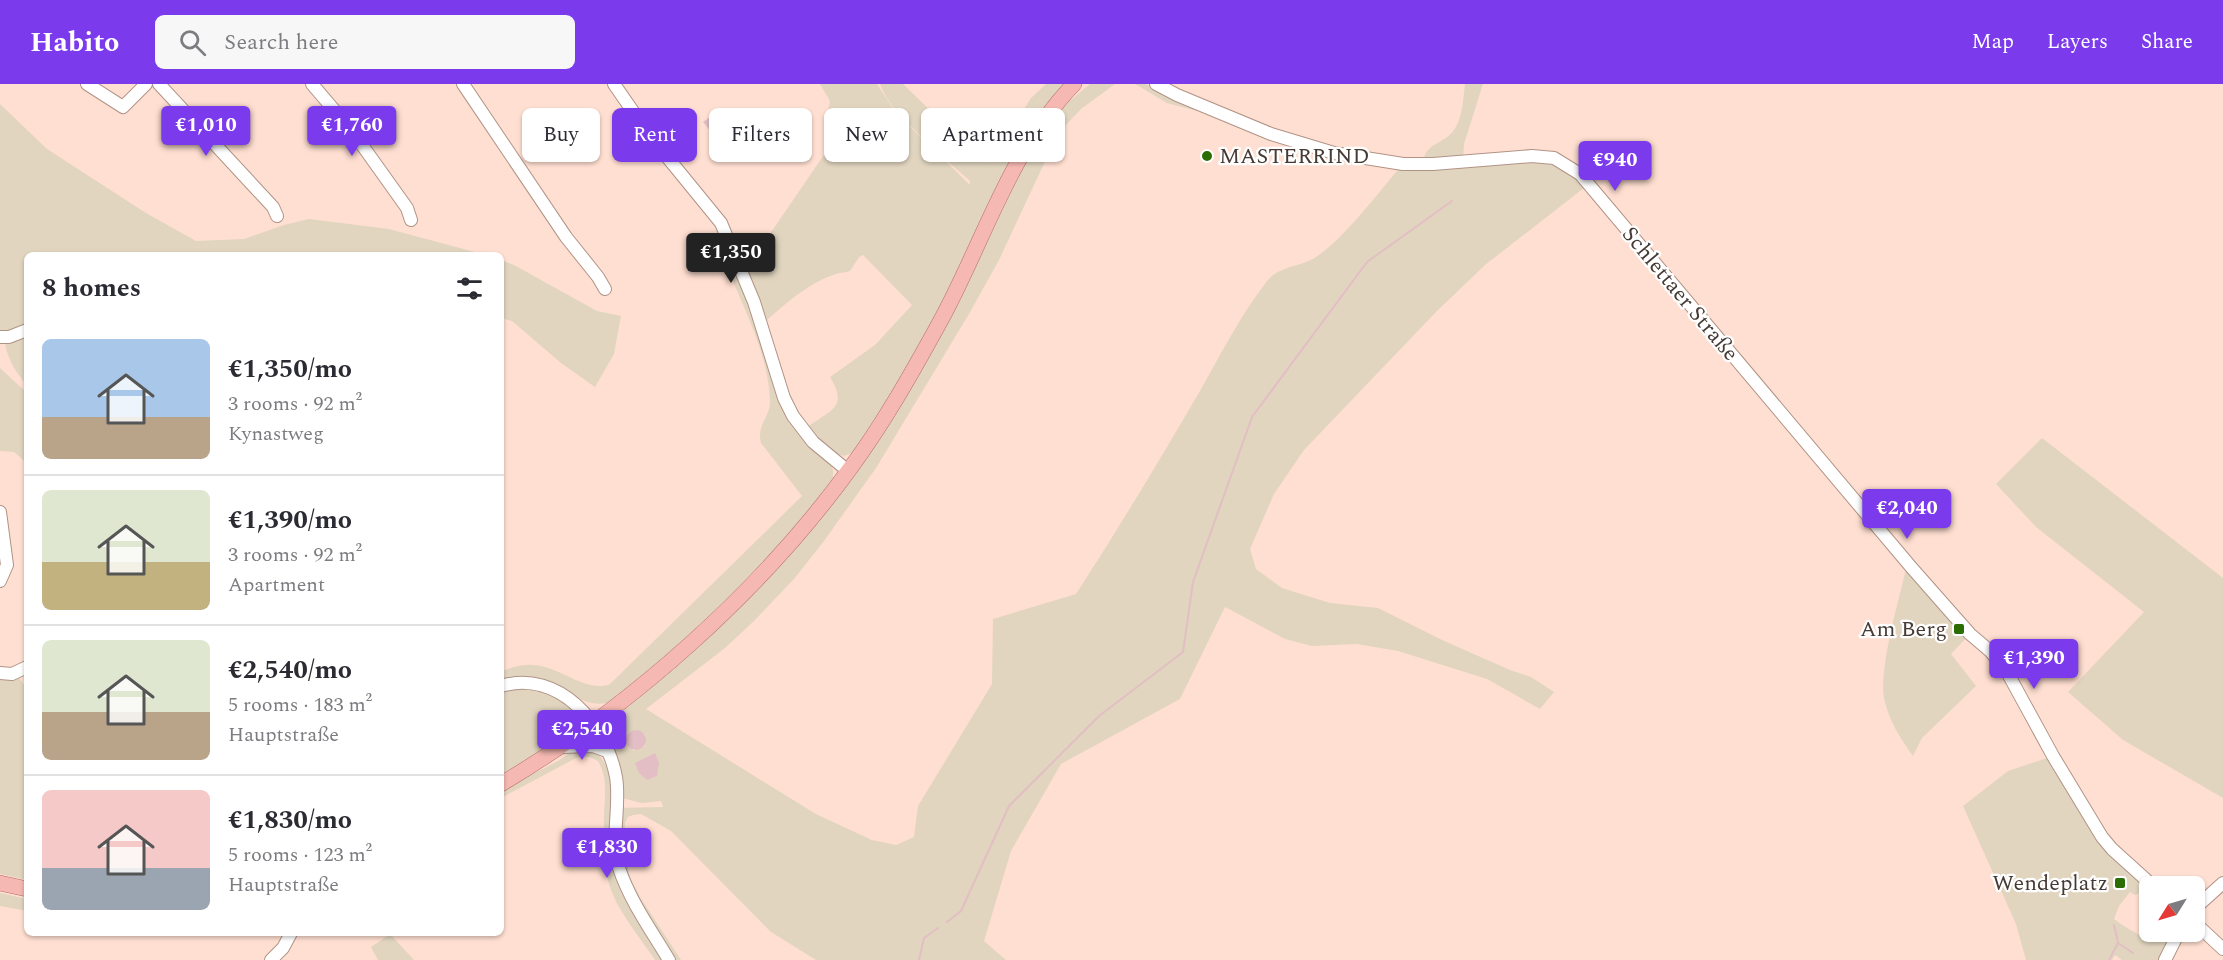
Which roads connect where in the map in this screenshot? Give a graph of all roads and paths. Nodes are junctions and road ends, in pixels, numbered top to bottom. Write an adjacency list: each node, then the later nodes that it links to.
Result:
1 (87, 84): 2 (street)
2 (146, 84)
3 (159, 84): 9 (street)
4 (312, 84): 10 (street)
5 (463, 84): 11 (street)
6 (615, 84): 14 (street)
7 (1074, 84): 14 (main road)
8 (1156, 84): 24 (street, Schlettaer Straße)
9 (277, 216)
10 (411, 220)
11 (605, 289)
12 (24, 331): 13 (street)
13 (0, 337)
14 (848, 471): 20 (main road)
15 (0, 512): 16 (street)
16 (0, 581)
17 (24, 668): 18 (street)
18 (0, 673)
19 (504, 686): 20 (street)
20 (592, 723): 21 (main road); 22 (street)
21 (559, 747): 22 (street); 23 (main road)
22 (607, 750): 34 (street)
23 (504, 782)
24 (2142, 876)
25 (0, 882): 27 (main road)
26 (2223, 883): 28 (street)
27 (24, 888)
28 (2205, 899)
29 (2205, 932): 32 (street)
30 (289, 936): 33 (street)
31 (2174, 942): 35 (street)
32 (2223, 949)
33 (271, 960)
34 (669, 960)
35 (2165, 960)

